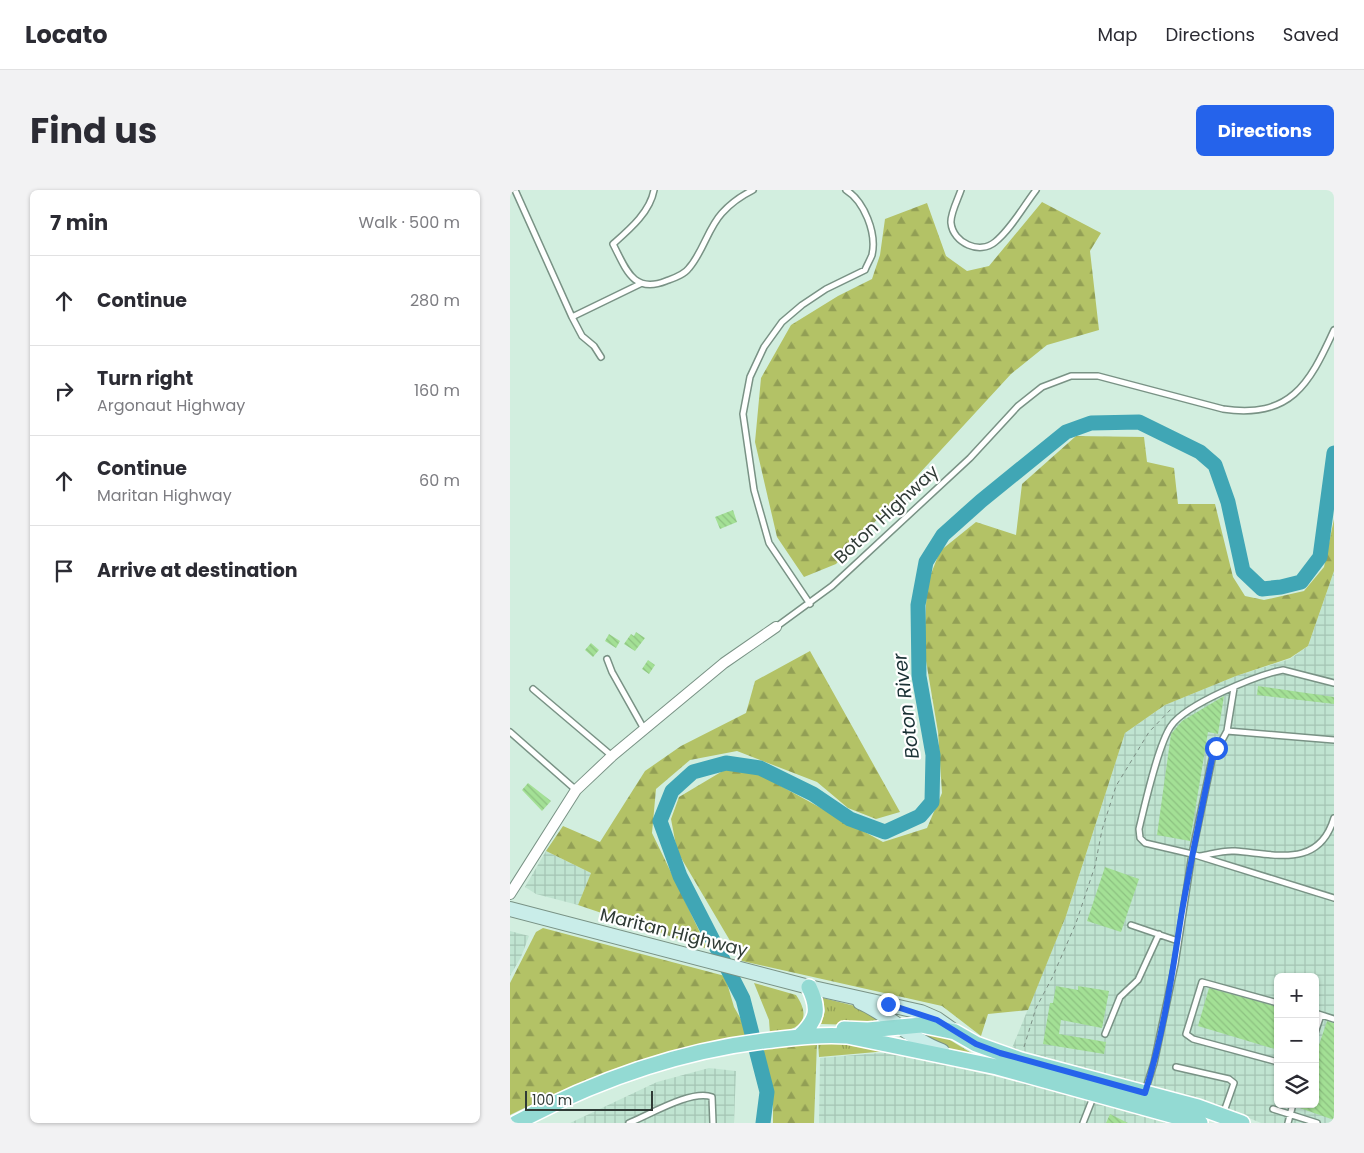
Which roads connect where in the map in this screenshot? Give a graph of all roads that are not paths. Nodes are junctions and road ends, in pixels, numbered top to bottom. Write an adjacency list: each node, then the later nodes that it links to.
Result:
1 (515, 190): 8 (lane)
2 (654, 190): 7 (lane)
3 (753, 190): 7 (lane)
4 (846, 190): 11 (lane)
5 (961, 190): 6 (lane)
6 (1036, 190)
7 (640, 284): 8 (lane)
8 (572, 317): 10 (lane)
9 (1334, 330): 11 (lane, Boton Highway)
10 (601, 357)
11 (810, 604): 12 (lane, Boton Highway)
12 (776, 627): 17 (street, Boton Highway)
13 (607, 659): 17 (lane)
14 (1334, 684): 15 (lane)
15 (1234, 688): 18 (lane); 24 (lane)
16 (533, 689): 21 (lane)
17 (644, 729): 21 (street, Boton Highway)
18 (1227, 731): 20 (lane); 24 (lane)
19 (510, 732): 22 (lane)
20 (1334, 740)
21 (612, 756): 22 (street, Boton Highway)
22 (576, 790): 26 (street, Boton Highway)
23 (1334, 818): 25 (lane)
24 (1192, 854): 25 (lane); 31 (lane)
25 (1200, 856): 27 (lane)
26 (510, 894)
27 (1334, 898)
28 (510, 909): 32 (main road, Maritan Highway)
29 (1131, 925): 30 (lane)
30 (1159, 934): 31 (lane); 39 (lane)
31 (1178, 941): 45 (lane)
32 (810, 987): 33 (main road, Maritan Highway); 40 (main road)
33 (829, 991): 37 (main road, Maritan Highway); 38 (main road, Maritan Highway)
34 (1274, 1001): 41 (lane)
35 (1319, 1014): 36 (lane)
36 (1334, 1019)
37 (899, 1027): 38 (main road); 40 (main road); 42 (main road, Maritan Highway)
38 (955, 1032): 44 (main road)
39 (1104, 1034)
40 (798, 1037): 42 (main road); 51 (main road)
41 (1274, 1061)
42 (973, 1062): 44 (main road)
43 (1176, 1067): 50 (lane)
44 (1097, 1087): 45 (main road); 54 (lane)
45 (1143, 1099): 48 (main road)
46 (1292, 1108): 49 (lane)
47 (1273, 1109): 49 (lane)
48 (1183, 1115): 50 (main road); 55 (main road)
49 (1290, 1115): 57 (lane); 58 (lane)
50 (1221, 1119): 56 (main road)
51 (516, 1123)
52 (629, 1123): 53 (lane)
53 (713, 1123)
54 (1083, 1123)
55 (1200, 1123)
56 (1242, 1123)
57 (1288, 1123)
58 (1317, 1123)

